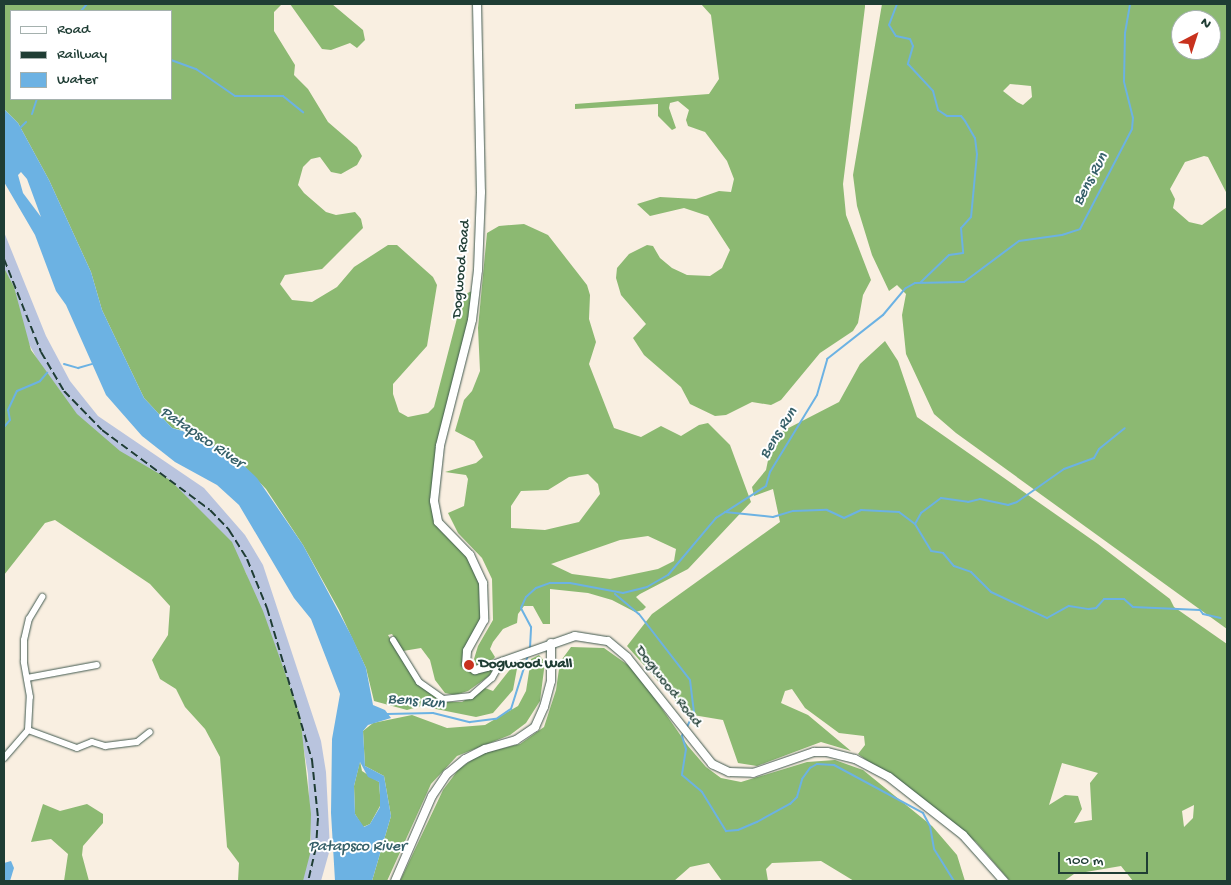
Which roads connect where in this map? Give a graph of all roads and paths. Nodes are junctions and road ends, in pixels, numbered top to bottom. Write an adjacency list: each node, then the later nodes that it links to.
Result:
1 (477, 4): 5 (street, Dogwood Road)
2 (42, 597): 7 (street)
3 (393, 640): 5 (street)
4 (550, 644): 5 (street, Dogwood Road); 11 (street); 12 (street, Dogwood Road)
5 (502, 661)
6 (97, 664): 7 (street)
7 (27, 678): 8 (street)
8 (28, 730): 9 (street); 10 (street)
9 (150, 732)
10 (4, 758)
11 (395, 881)
12 (1004, 881)

